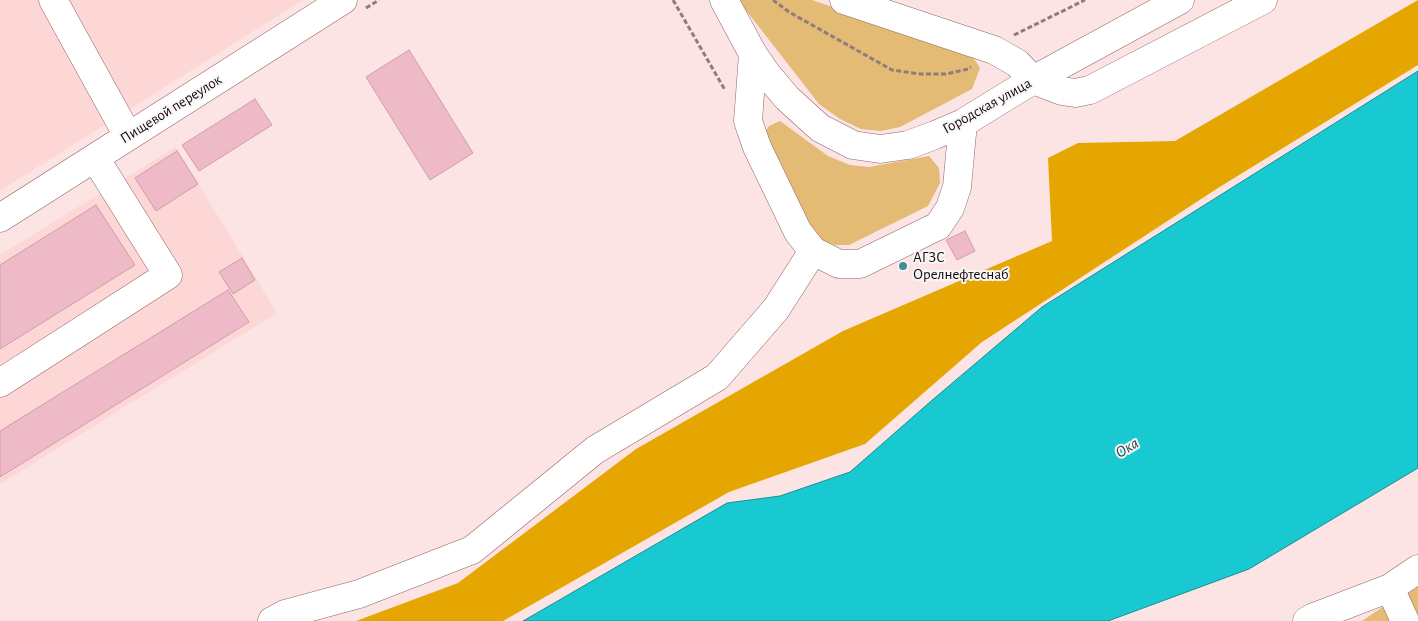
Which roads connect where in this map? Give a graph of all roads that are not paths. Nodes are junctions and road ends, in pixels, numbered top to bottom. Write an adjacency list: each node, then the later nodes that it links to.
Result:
1 (53, 0): 10 (main road)
2 (343, 0): 10 (main road, Пищевой переулок)
3 (724, 0): 7 (main road, Городская улица)
4 (844, 0): 8 (main road)
5 (1180, 0): 8 (main road, Городская улица)
6 (1263, 0): 8 (main road)
7 (753, 54): 9 (main road, Городская улица); 13 (main road)
8 (1033, 80): 9 (main road, Городская улица)
9 (963, 123): 13 (main road)
10 (128, 136): 11 (main road, Пищевой переулок)
11 (94, 158): 12 (main road, Пищевой переулок); 14 (main road)
12 (0, 218)
13 (813, 251): 17 (main road)
14 (0, 383)
15 (1418, 569): 16 (main road)
16 (1390, 588): 18 (main road); 19 (main road)
17 (272, 621)
18 (1307, 621)
19 (1405, 621)

